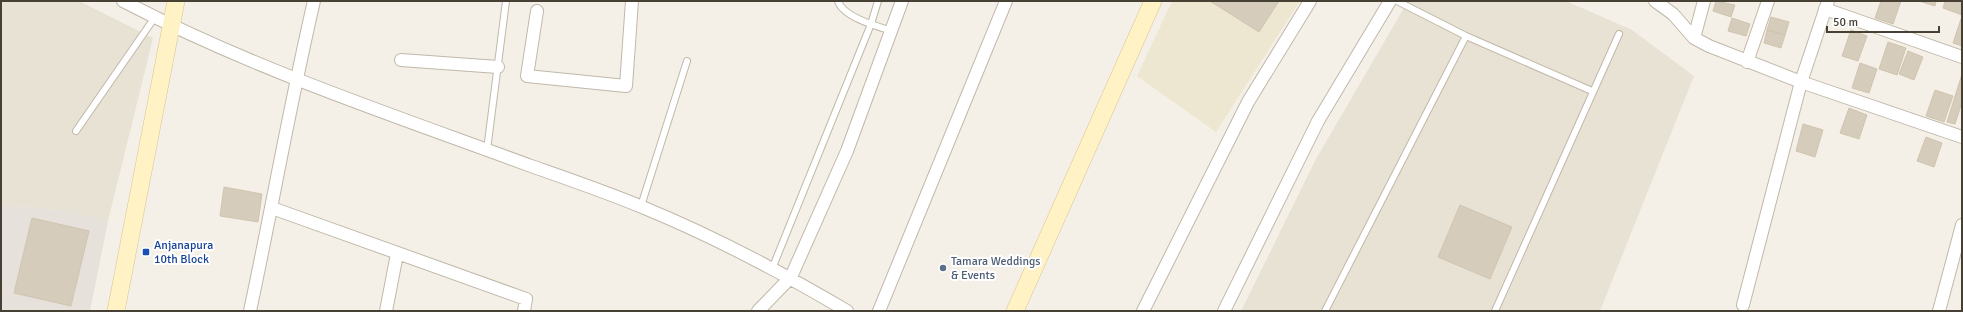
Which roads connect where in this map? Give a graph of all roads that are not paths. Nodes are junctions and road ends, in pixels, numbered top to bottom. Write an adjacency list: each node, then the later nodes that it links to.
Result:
1 (123, 1): 19 (street)
2 (176, 1): 21 (street)
3 (314, 1): 31 (street)
4 (506, 1): 30 (lane)
5 (632, 1): 18 (street)
6 (838, 1): 20 (lane)
7 (878, 1): 20 (lane)
8 (902, 1): 22 (street)
9 (1006, 1): 50 (street)
10 (1153, 1): 51 (street)
11 (1310, 1): 52 (street)
12 (1390, 1): 53 (street)
13 (1397, 1): 24 (lane)
14 (1655, 1): 25 (street)
15 (1704, 1): 25 (street)
16 (1768, 1): 29 (street)
17 (1826, 5): 26 (street); 32 (street)
18 (537, 11)
19 (155, 17): 21 (street); 34 (lane)
20 (872, 24): 22 (lane); 41 (lane)
21 (171, 26): 31 (street); 44 (street)
22 (893, 31): 42 (street)
23 (1619, 34): 33 (lane)
24 (1466, 36): 33 (lane); 54 (lane)
25 (1694, 38): 29 (street)
26 (1962, 56)
27 (401, 60): 30 (street)
28 (686, 61): 37 (lane)
29 (1747, 62): 32 (street)
30 (498, 67): 36 (lane)
31 (296, 79): 36 (street); 38 (street)
32 (1801, 82): 35 (street); 43 (street)
33 (1592, 91): 55 (lane)
34 (76, 131)
35 (1962, 137)
36 (487, 150): 37 (street)
37 (641, 206): 41 (street)
38 (272, 208): 40 (street); 45 (street)
39 (1962, 225): 56 (street)
40 (397, 254): 46 (street); 47 (street)
41 (772, 269): 42 (street)
42 (790, 277): 48 (street); 49 (street)
43 (1743, 305)
44 (116, 311)
45 (250, 311)
46 (386, 311)
47 (524, 311)
48 (758, 311)
49 (847, 311)
50 (879, 311)
51 (1015, 311)
52 (1143, 311)
53 (1224, 311)
54 (1325, 311)
55 (1495, 311)
56 (1939, 311)

